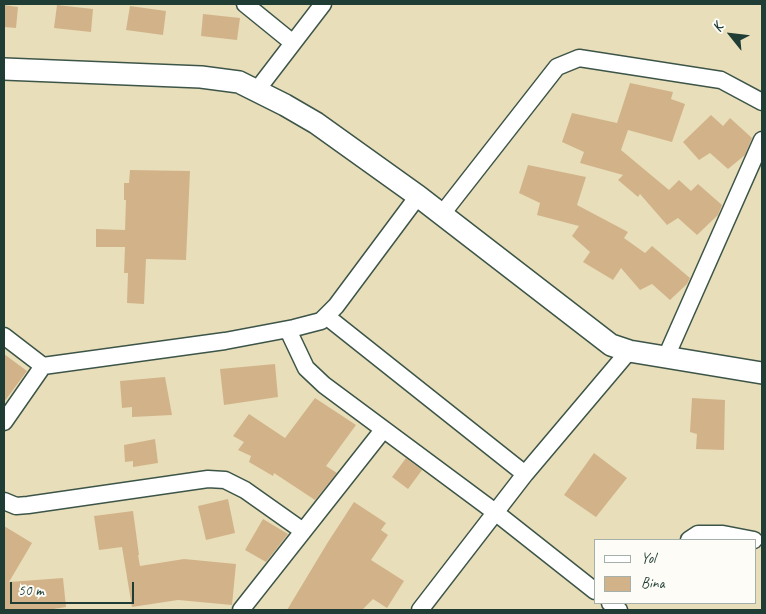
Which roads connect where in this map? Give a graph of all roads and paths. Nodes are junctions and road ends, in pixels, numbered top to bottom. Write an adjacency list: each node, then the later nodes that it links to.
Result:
1 (245, 4): 3 (street)
2 (323, 4): 3 (street)
3 (293, 43): 5 (street)
4 (4, 68): 5 (street)
5 (257, 90): 8 (street)
6 (762, 102): 9 (street)
7 (762, 140): 14 (street)
8 (418, 196): 9 (street); 10 (street)
9 (442, 214): 13 (street)
10 (326, 316): 11 (street); 19 (street)
11 (288, 330): 15 (street); 18 (street)
12 (4, 336): 15 (street)
13 (629, 351): 14 (street); 19 (street)
14 (666, 357): 16 (street)
15 (44, 366): 17 (street)
16 (762, 373)
17 (4, 422)
18 (384, 430): 21 (street); 22 (street)
19 (526, 474): 21 (street)
20 (4, 501): 22 (street)
21 (495, 512): 25 (street); 27 (street)
22 (304, 532): 26 (street)
23 (690, 539): 24 (street)
24 (749, 539)
25 (594, 590)
26 (241, 610)
27 (420, 610)

